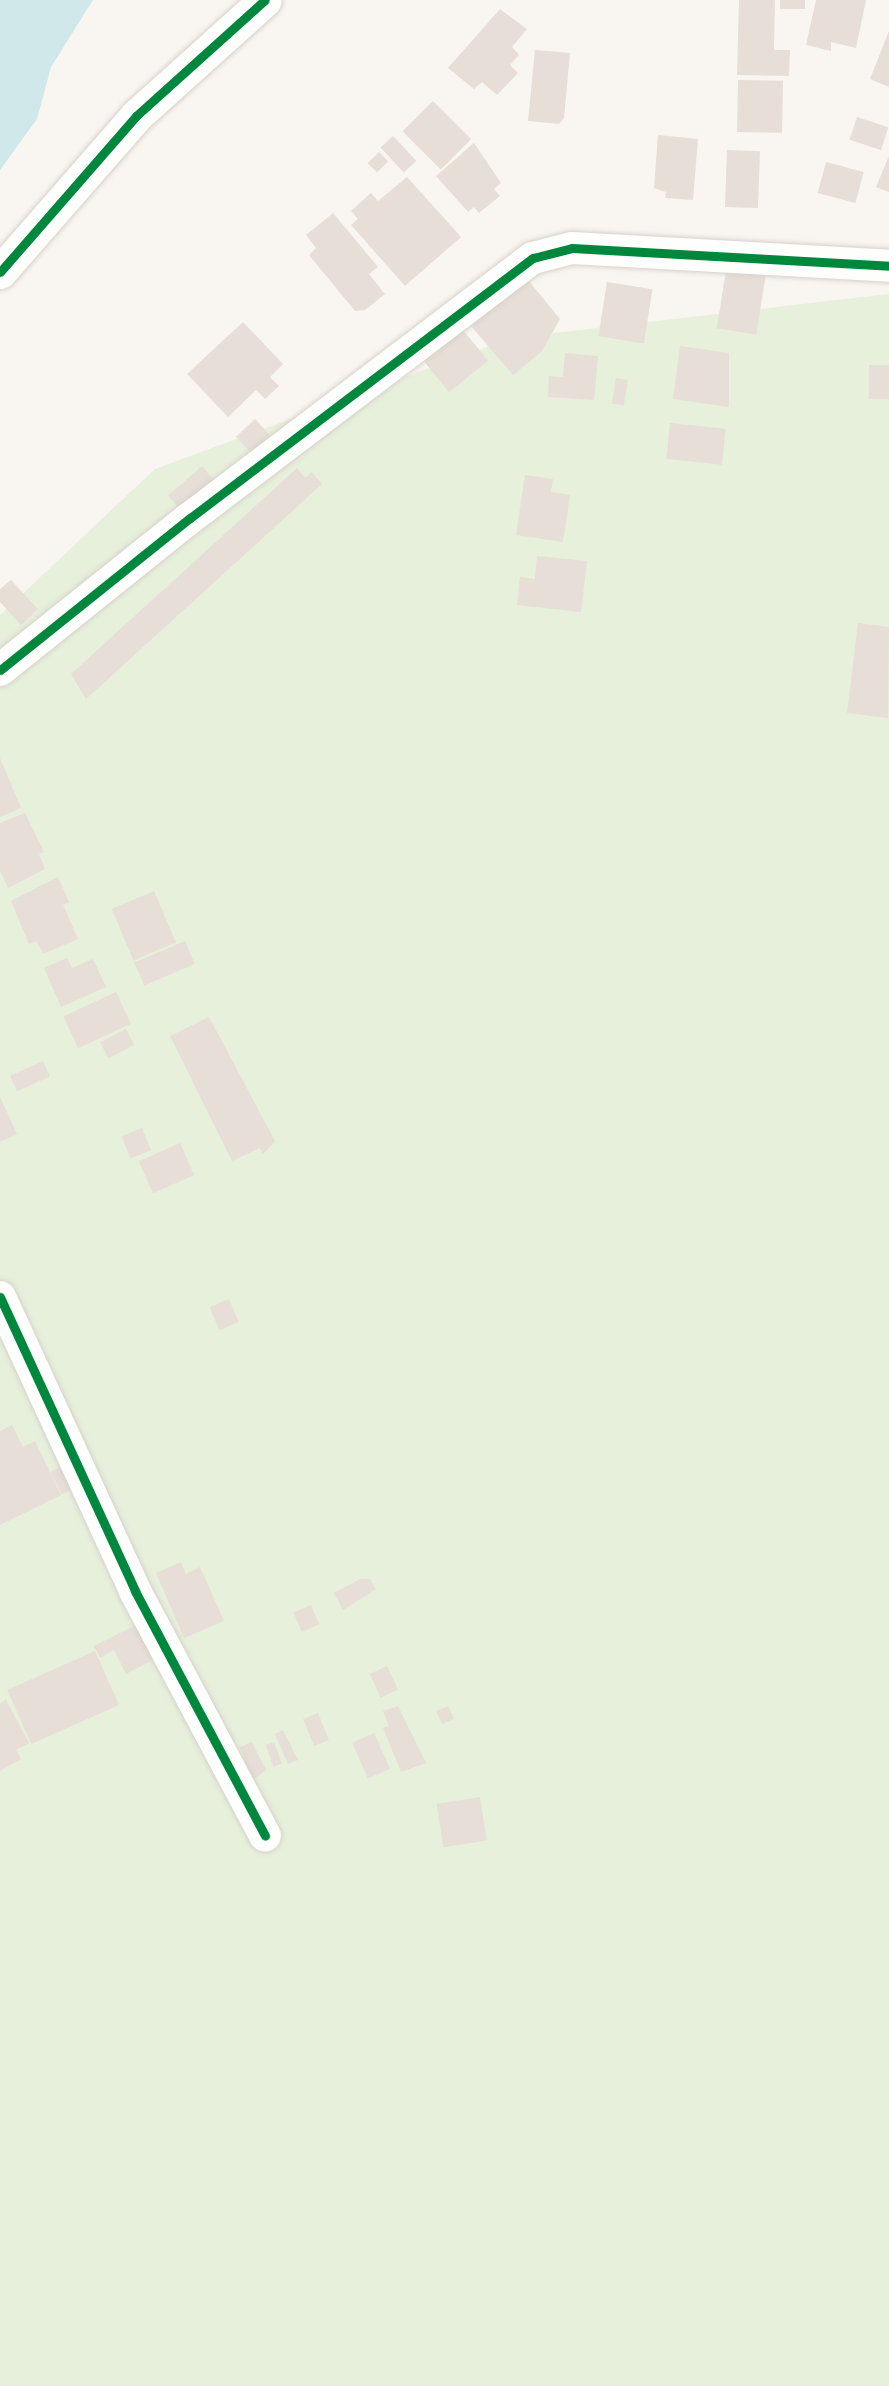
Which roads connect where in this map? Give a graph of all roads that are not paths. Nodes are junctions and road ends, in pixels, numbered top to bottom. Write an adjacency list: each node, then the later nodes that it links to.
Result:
1 (266, 0): 3 (street)
2 (889, 266): 4 (street)
3 (0, 272)
4 (0, 670)
5 (0, 1297): 6 (street)
6 (265, 1836)

